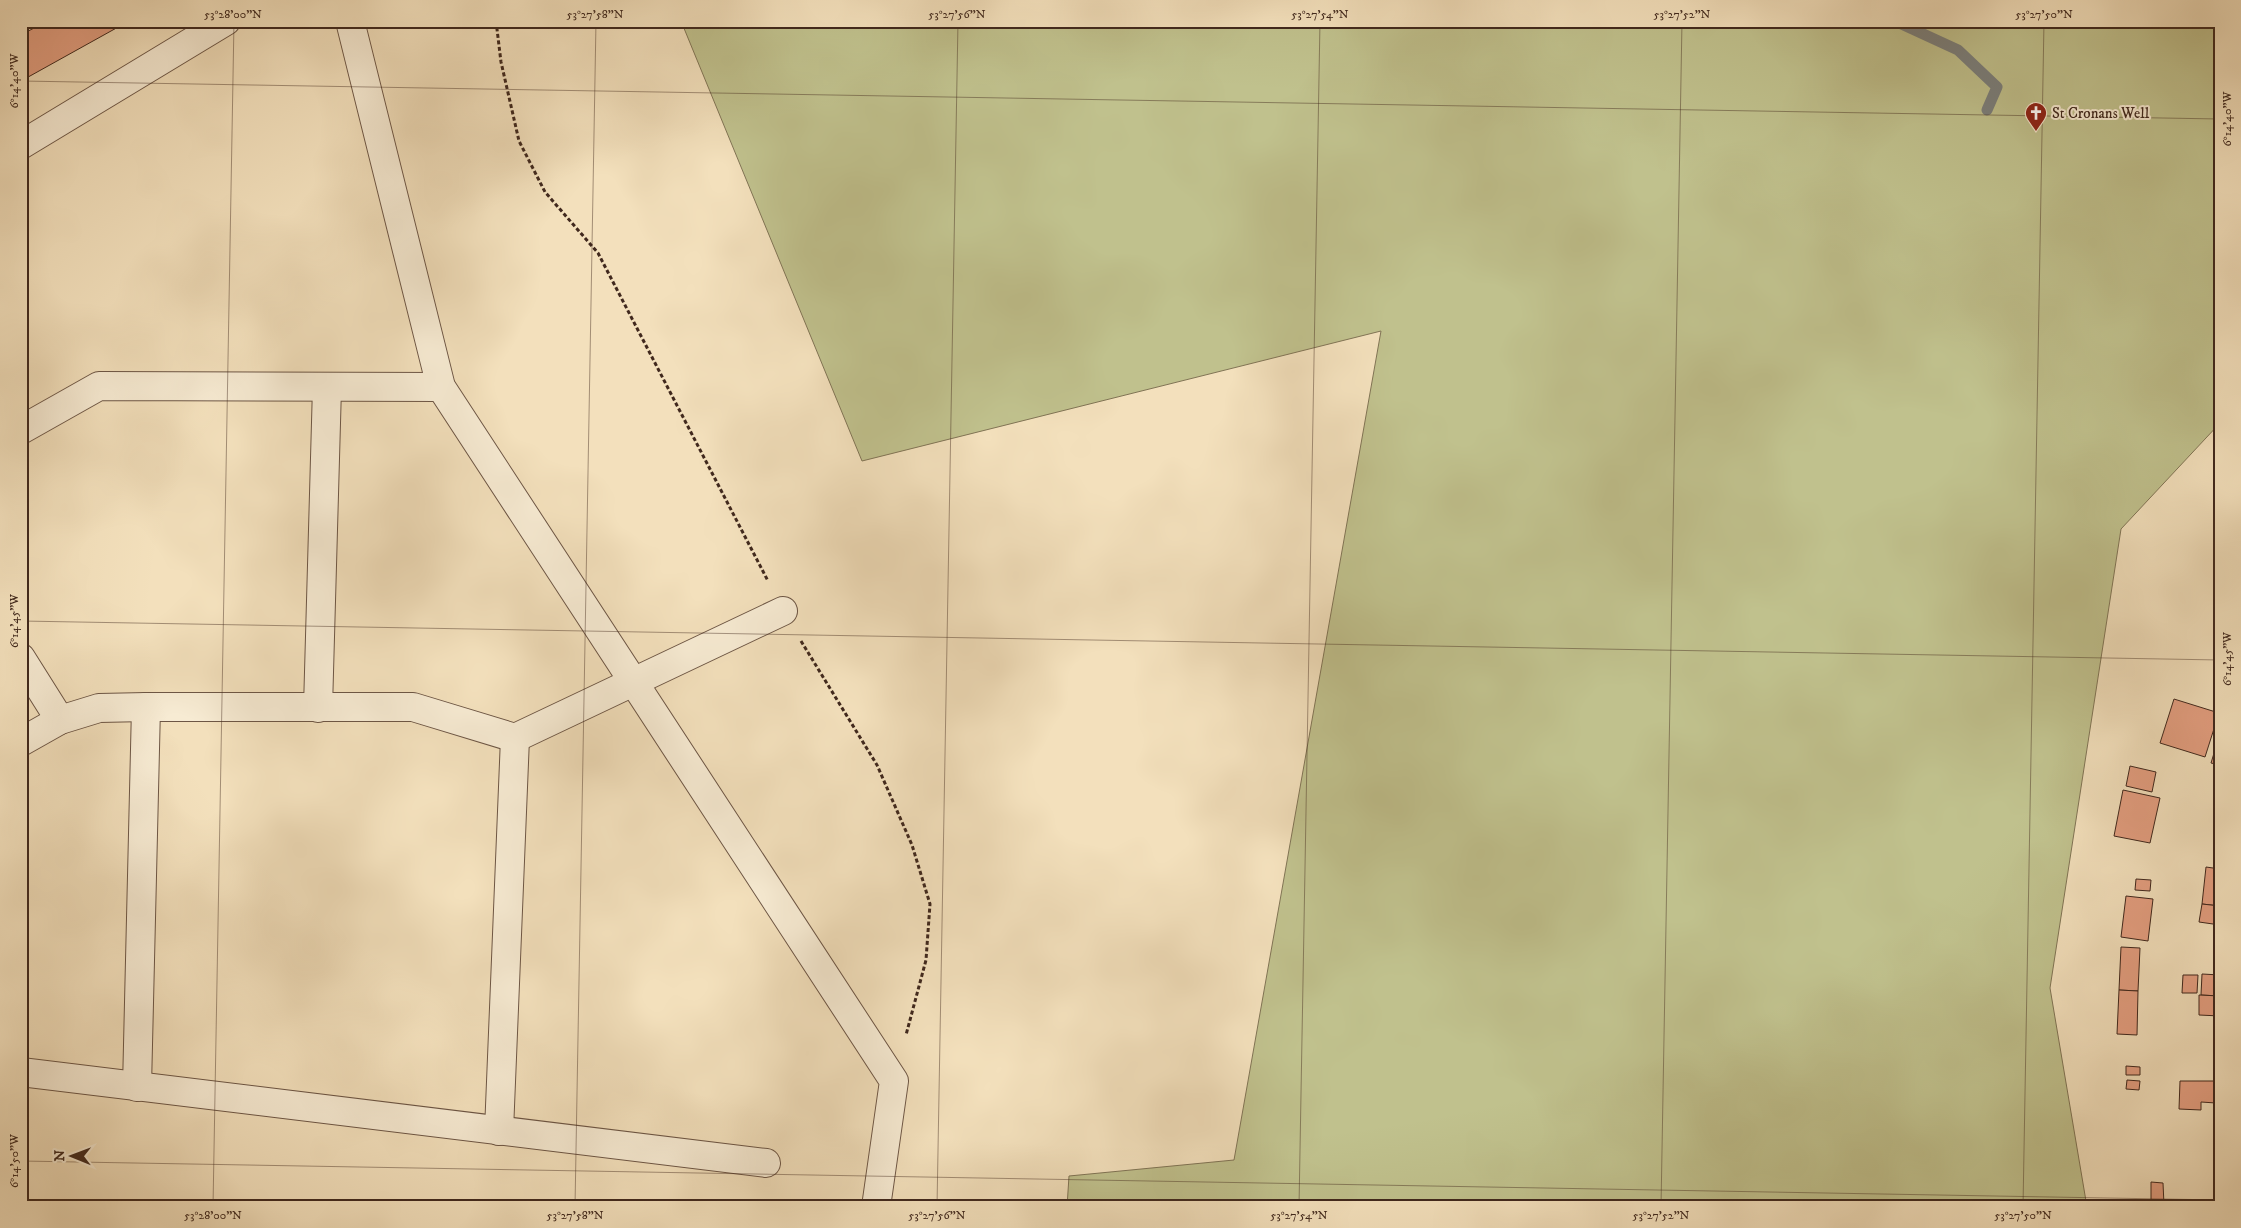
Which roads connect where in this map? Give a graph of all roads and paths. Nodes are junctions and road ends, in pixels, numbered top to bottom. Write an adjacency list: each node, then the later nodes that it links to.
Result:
1 (226, 21): 4 (street)
2 (350, 21): 6 (street)
3 (496, 21): 8 (path)
4 (21, 145)
5 (327, 387): 6 (street); 7 (street); 12 (street)
6 (441, 387): 10 (street)
7 (21, 430)
8 (784, 611): 10 (street); 17 (path)
9 (21, 658): 13 (street)
10 (634, 682): 14 (street); 17 (street)
11 (146, 707): 12 (street); 13 (street); 18 (street)
12 (318, 708): 14 (street)
13 (60, 720): 15 (street)
14 (515, 738): 19 (street)
15 (21, 742)
16 (21, 1072): 18 (street)
17 (894, 1081): 21 (street)
18 (137, 1086): 19 (street)
19 (499, 1131): 20 (street)
20 (766, 1163)
21 (876, 1207)

